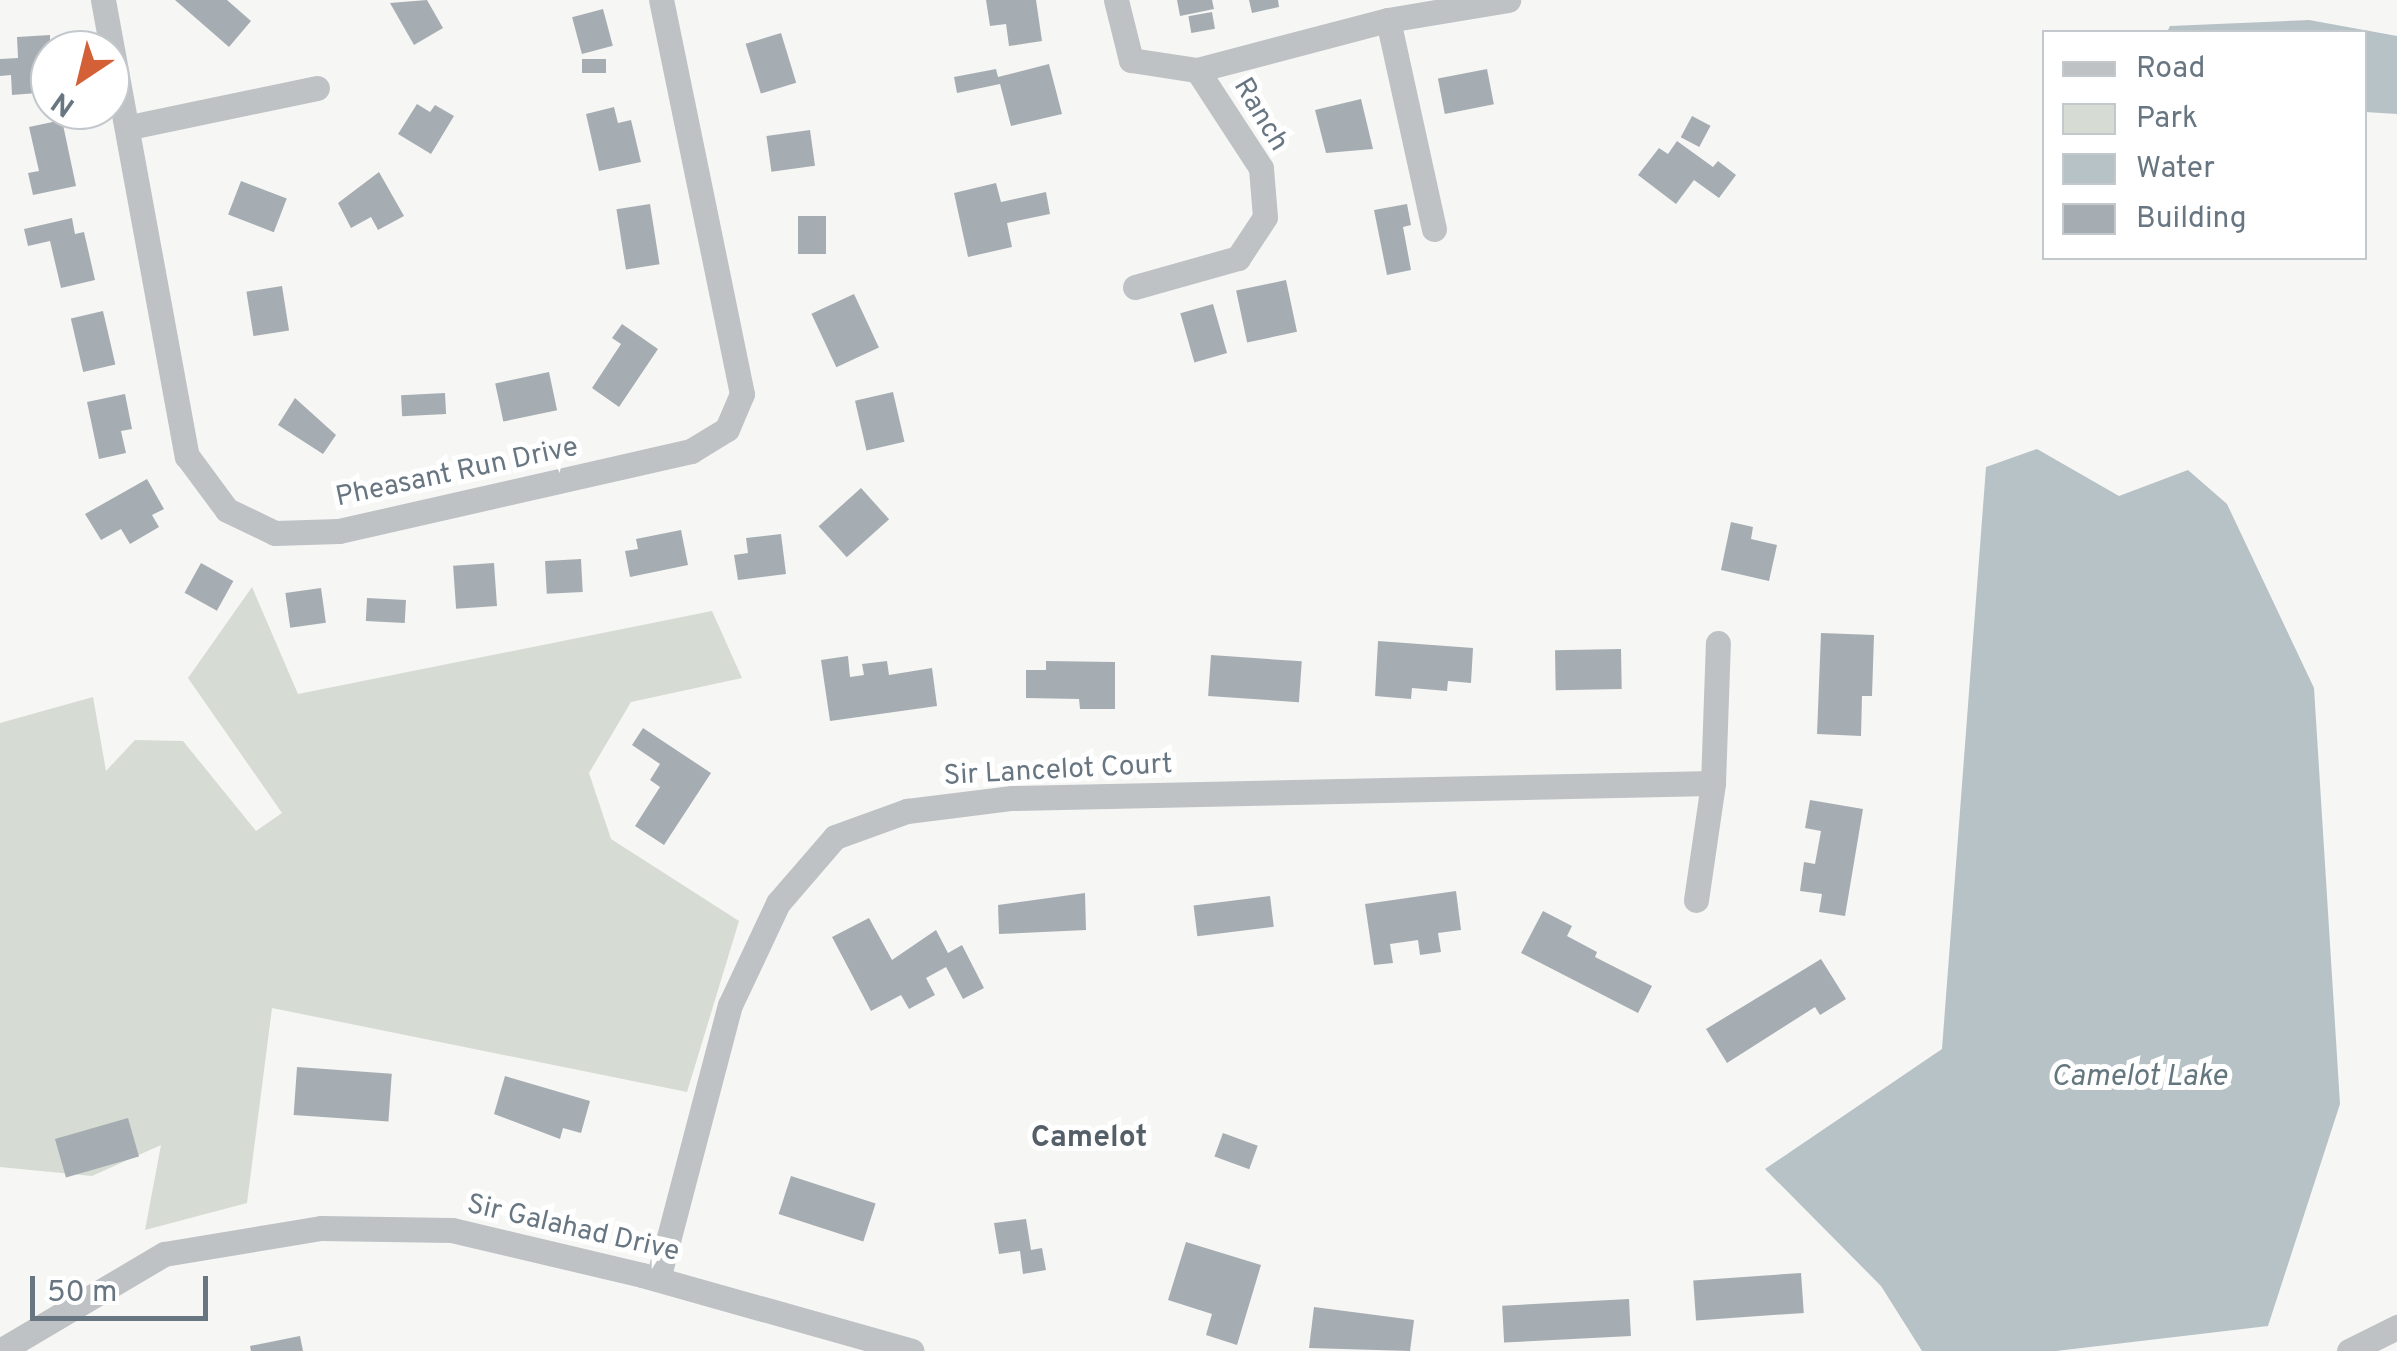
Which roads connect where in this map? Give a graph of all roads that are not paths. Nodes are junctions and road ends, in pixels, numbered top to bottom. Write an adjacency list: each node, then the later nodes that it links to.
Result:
1 (102, 0): 6 (street, Pheasant Run Drive)
2 (662, 0): 9 (street, Pheasant Run Drive)
3 (1116, 0): 7 (street)
4 (1508, 0): 5 (street)
5 (1388, 20): 7 (street); 10 (street)
6 (109, 30)
7 (1197, 70): 11 (street, Ranch)
8 (317, 88): 9 (street)
9 (130, 127)
10 (1434, 229)
11 (1135, 287)
12 (1718, 644): 13 (street)
13 (1713, 783): 14 (street); 15 (street, Sir Lancelot Court)
14 (1696, 900)
15 (658, 1279): 17 (street, Sir Galahad Drive); 18 (street, Sir Galahad Drive)
16 (2397, 1327): 19 (street)
17 (0, 1350)
18 (912, 1351)
19 (2349, 1351)

